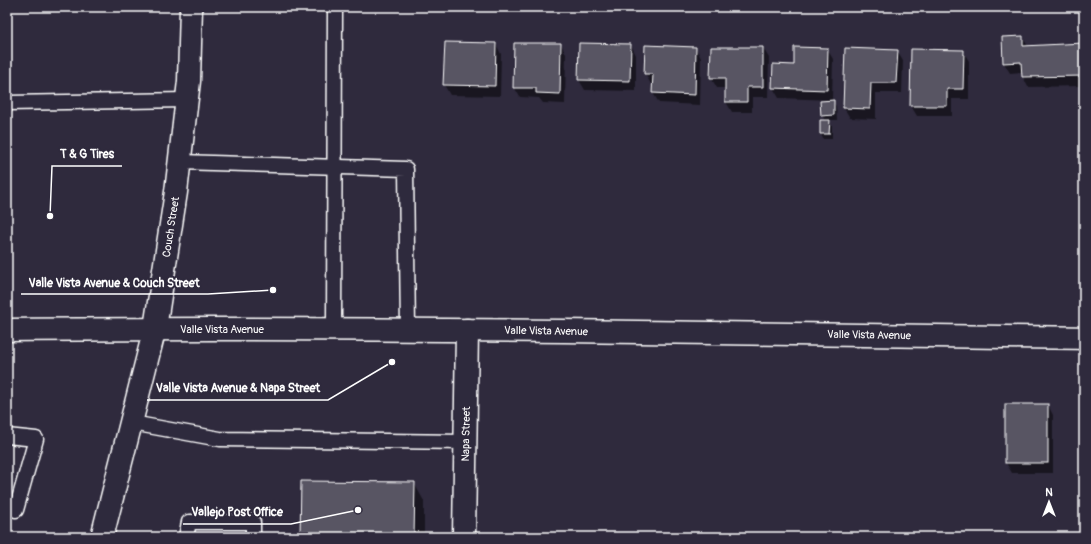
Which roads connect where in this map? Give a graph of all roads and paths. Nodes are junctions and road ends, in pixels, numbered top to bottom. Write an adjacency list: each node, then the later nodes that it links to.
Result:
1 (191, 7): 3 (street, Couch Street)
2 (335, 7): 6 (lane)
3 (187, 100): 4 (lane); 5 (street, Couch Street)
4 (7, 103)
5 (180, 162): 6 (lane); 7 (street, Couch Street)
6 (335, 166): 8 (lane); 10 (lane)
7 (155, 328): 8 (street, Valle Vista Avenue); 9 (street, Valle Vista Avenue); 13 (street, Couch Street)
8 (334, 329): 10 (street, Valle Vista Avenue)
9 (7, 330)
10 (408, 330): 11 (street, Valle Vista Avenue)
11 (467, 330): 12 (street, Valle Vista Avenue); 15 (street, Napa Street)
12 (1084, 338)
13 (132, 423): 15 (lane); 17 (street, Couch Street)
14 (7, 436): 16 (lane)
15 (466, 442): 20 (street, Napa Street)
16 (16, 510)
17 (102, 537)
18 (186, 537): 19 (lane)
19 (253, 537)
20 (464, 537)

